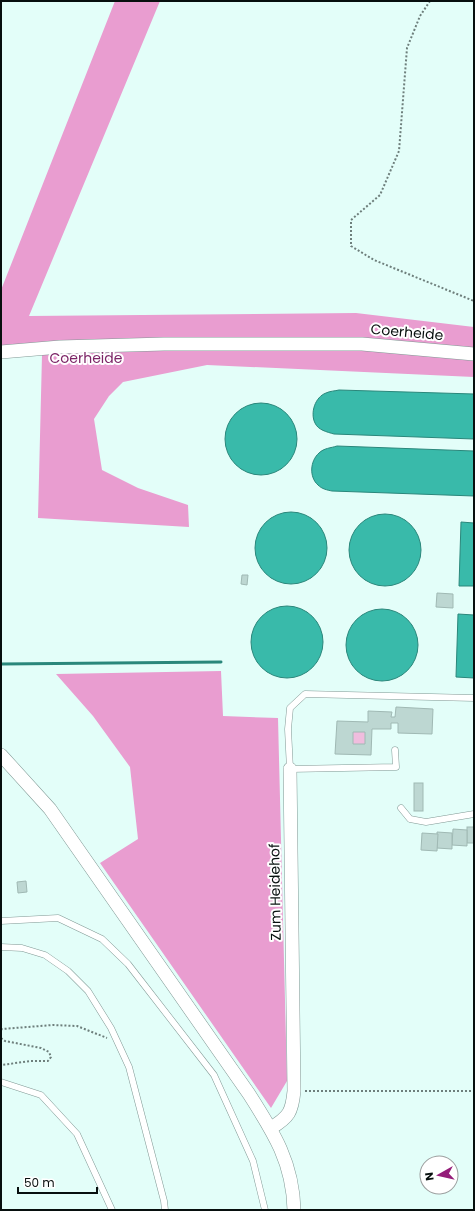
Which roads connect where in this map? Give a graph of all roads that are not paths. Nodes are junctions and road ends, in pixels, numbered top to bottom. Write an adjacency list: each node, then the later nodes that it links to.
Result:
1 (1, 352): 2 (street, Coerheide)
2 (474, 354)
3 (474, 698): 6 (lane)
4 (395, 750): 6 (lane)
5 (1, 755): 12 (street)
6 (290, 769): 12 (street, Zum Heidehof)
7 (401, 808): 8 (lane)
8 (474, 814)
9 (1, 921): 15 (lane)
10 (1, 947): 14 (lane)
11 (1, 1082): 13 (lane)
12 (271, 1128): 16 (street)
13 (112, 1210)
14 (165, 1210)
15 (265, 1210)
16 (294, 1210)

